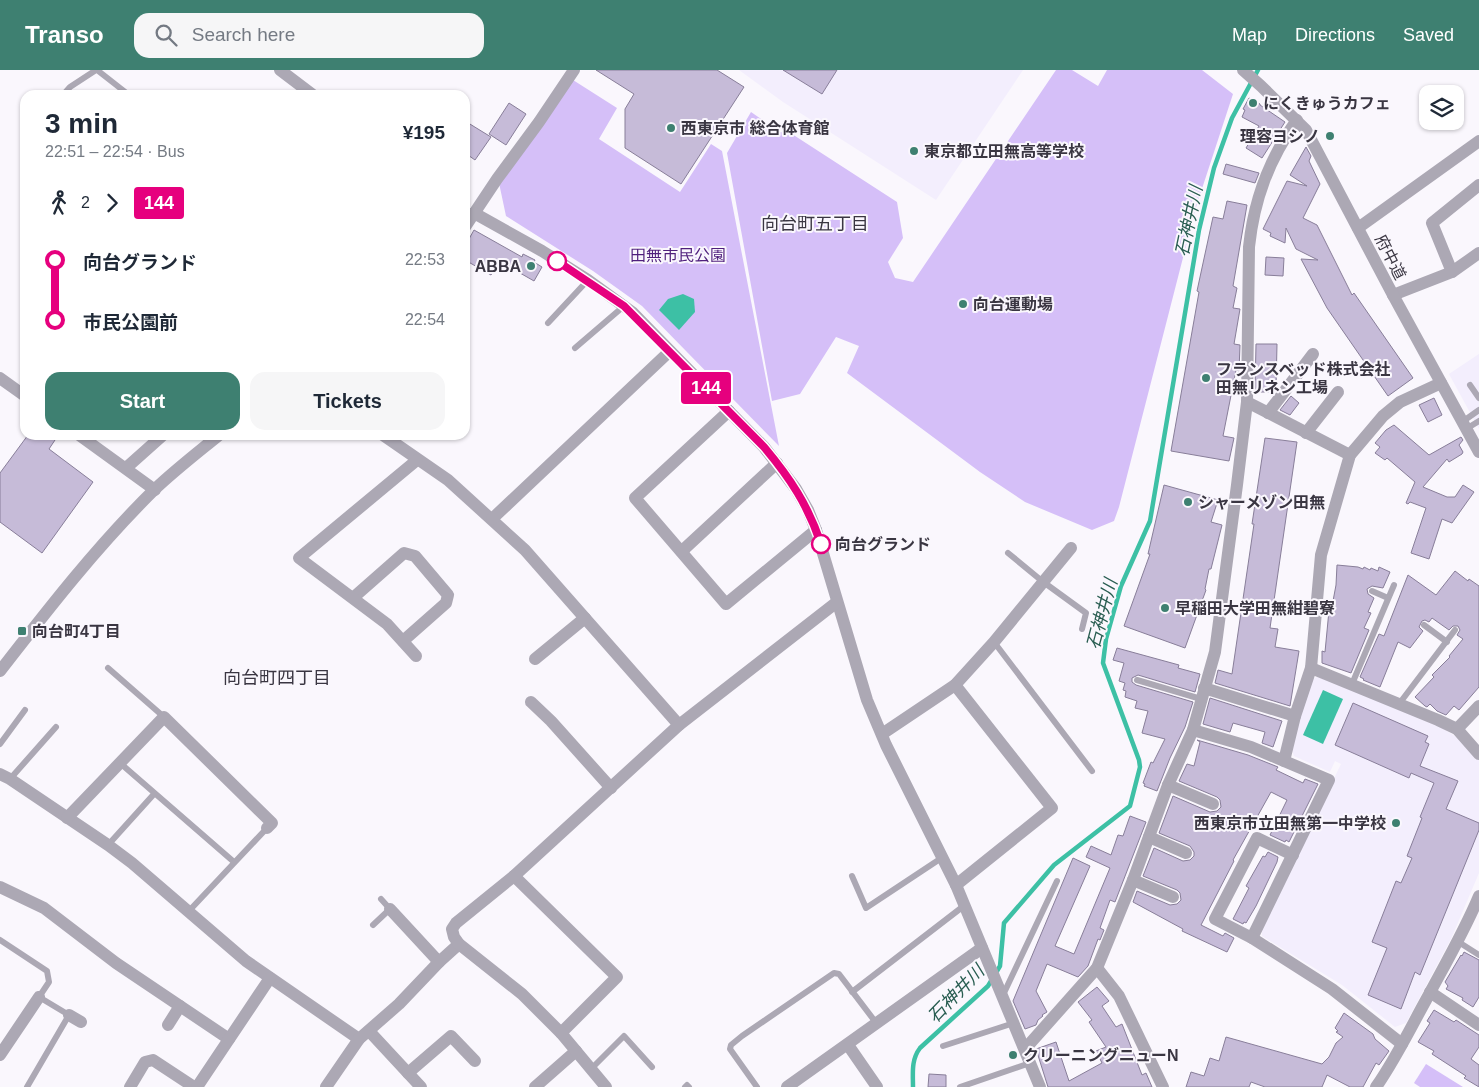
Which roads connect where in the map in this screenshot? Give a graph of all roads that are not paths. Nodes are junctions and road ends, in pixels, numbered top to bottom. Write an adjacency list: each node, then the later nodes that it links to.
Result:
1 (96, 70): 5 (lane); 6 (lane)
2 (280, 70): 7 (street)
3 (574, 70): 11 (street)
4 (1245, 71): 8 (street, 府中道)
5 (68, 90)
6 (122, 90)
7 (306, 90)
8 (1297, 120): 13 (street, 府中道); 29 (street)
9 (1479, 141): 13 (street)
10 (1479, 185): 15 (street)
11 (470, 210)
12 (470, 212): 16 (street)
13 (1358, 228): 17 (street, 府中道)
14 (1479, 253): 15 (street)
15 (1452, 272): 17 (street)
16 (588, 280): 18 (street); 19 (lane)
17 (1393, 295): 24 (street, 府中道)
18 (624, 306): 20 (lane); 21 (street)
19 (548, 323)
20 (575, 348)
21 (670, 351): 30 (street); 46 (street)
22 (1313, 354): 32 (street)
23 (1, 380): 27 (street)
24 (1441, 383): 34 (street, 府中道); 41 (street)
25 (1470, 385): 28 (lane)
26 (1338, 392): 35 (street)
27 (20, 393)
28 (1479, 398)
29 (1247, 402): 32 (street); 72 (street)
30 (729, 410): 43 (street); 49 (street)
31 (1479, 410): 34 (lane)
32 (1268, 413): 35 (street)
33 (1479, 421): 34 (lane)
34 (1464, 425): 40 (street, 府中道)
35 (1306, 432): 41 (street)
36 (90, 440): 44 (street)
37 (157, 440): 44 (street)
38 (213, 440): 45 (street)
39 (390, 440): 42 (street)
40 (1479, 452)
41 (1350, 455): 67 (street)
42 (417, 460): 46 (street); 54 (street)
43 (777, 463): 47 (street); 49 (street)
44 (126, 468): 45 (street)
45 (155, 490): 68 (street)
46 (492, 519): 57 (street)
47 (816, 530): 49 (street); 56 (street)
48 (1070, 548): 51 (street)
49 (682, 551)
50 (1008, 553): 51 (lane)
51 (1042, 581): 59 (lane); 62 (street)
52 (1394, 585): 55 (lane)
53 (1372, 591): 55 (lane)
54 (354, 597): 61 (street); 61 (street)
55 (1388, 598): 70 (lane)
56 (837, 602): 79 (street); 83 (street)
57 (586, 618): 65 (street); 79 (street)
58 (1424, 625): 63 (lane)
59 (1082, 629)
60 (1456, 630): 63 (lane)
61 (403, 641): 64 (street)
62 (994, 642): 71 (street); 88 (lane)
63 (1447, 642): 74 (lane)
64 (416, 656)
65 (535, 658)
66 (108, 668): 78 (lane)
67 (1311, 668): 70 (street); 77 (street)
68 (0, 671)
69 (1137, 680): 72 (lane)
70 (1352, 684): 74 (street)
71 (955, 685): 83 (street); 106 (street)
72 (1202, 694): 77 (street); 81 (street)
73 (531, 702): 91 (street)
74 (1400, 704): 82 (street)
75 (1479, 706): 82 (street)
76 (25, 710): 84 (lane)
77 (1295, 716): 86 (street)
78 (164, 717): 87 (street); 95 (street)
79 (679, 725): 91 (street)
80 (56, 727): 89 (lane)
81 (1193, 730): 86 (street); 90 (street)
82 (1457, 730): 85 (street)
83 (882, 734): 100 (street)
84 (0, 744)
85 (1479, 754)
86 (1284, 761): 99 (street)
87 (120, 764): 92 (lane); 94 (street)
88 (1092, 771)
89 (5, 776): 94 (street)
90 (1168, 785): 93 (street); 96 (street)
91 (611, 788): 102 (street)
92 (154, 794): 97 (lane); 101 (lane)
93 (1213, 804)
94 (67, 818): 97 (street)
95 (267, 828): 101 (lane)
96 (1149, 837): 98 (street); 104 (street)
97 (108, 845): 113 (street)
98 (1186, 853)
99 (1293, 855): 115 (street); 115 (street)
100 (943, 857): 103 (lane); 106 (street)
101 (234, 862): 113 (lane)
102 (514, 876): 118 (street); 135 (street)
103 (852, 876)
104 (1133, 880): 109 (street); 122 (street)
105 (1058, 881): 124 (lane)
106 (956, 885): 111 (street)
107 (0, 887): 128 (street)
108 (1479, 896): 117 (street)
109 (1174, 897)
110 (381, 900): 112 (lane)
111 (965, 906): 119 (street); 125 (lane)
112 (390, 910): 114 (lane); 121 (street)
113 (188, 912): 123 (street)
114 (373, 925)
115 (1252, 938): 138 (street)
116 (0, 940): 127 (lane)
117 (1458, 941): 120 (lane); 126 (street)
118 (459, 944): 121 (street); 135 (street)
119 (982, 948): 124 (street); 131 (street)
120 (1479, 954)
121 (439, 962): 136 (street)
122 (1097, 968): 141 (street); 163 (street)
123 (270, 978): 136 (street); 137 (street)
124 (1001, 991): 132 (street)
125 (852, 992): 131 (lane); 158 (lane)
126 (1430, 992): 134 (street); 138 (street)
127 (39, 997): 129 (lane); 143 (street)
128 (180, 1006): 133 (street); 137 (street)
129 (69, 1015): 130 (street); 149 (lane)
130 (81, 1022)
131 (877, 1024): 139 (street)
132 (1014, 1024): 140 (lane); 141 (street)
133 (168, 1025)
134 (1479, 1025)
135 (561, 1032): 142 (street)
136 (364, 1035): 148 (street); 152 (street)
137 (229, 1038): 151 (street)
138 (1402, 1044): 164 (street)
139 (848, 1045): 159 (street); 160 (street)
140 (943, 1046)
141 (1025, 1049): 145 (street)
142 (576, 1051): 147 (street); 154 (street)
143 (0, 1055)
144 (475, 1062): 148 (street)
145 (1030, 1063): 161 (lane); 162 (street)
146 (652, 1067): 147 (lane)
147 (592, 1068): 155 (street)
148 (408, 1073): 153 (street)
149 (26, 1087)
150 (130, 1087): 151 (street)
151 (196, 1087)
152 (326, 1087)
153 (421, 1087)
154 (535, 1087)
155 (606, 1087)
156 (684, 1087): 157 (lane)
157 (689, 1087)
158 (758, 1087)
159 (787, 1087)
160 (878, 1087)
161 (960, 1087)
162 (1040, 1087)
163 (1163, 1087)
164 (1376, 1087)

